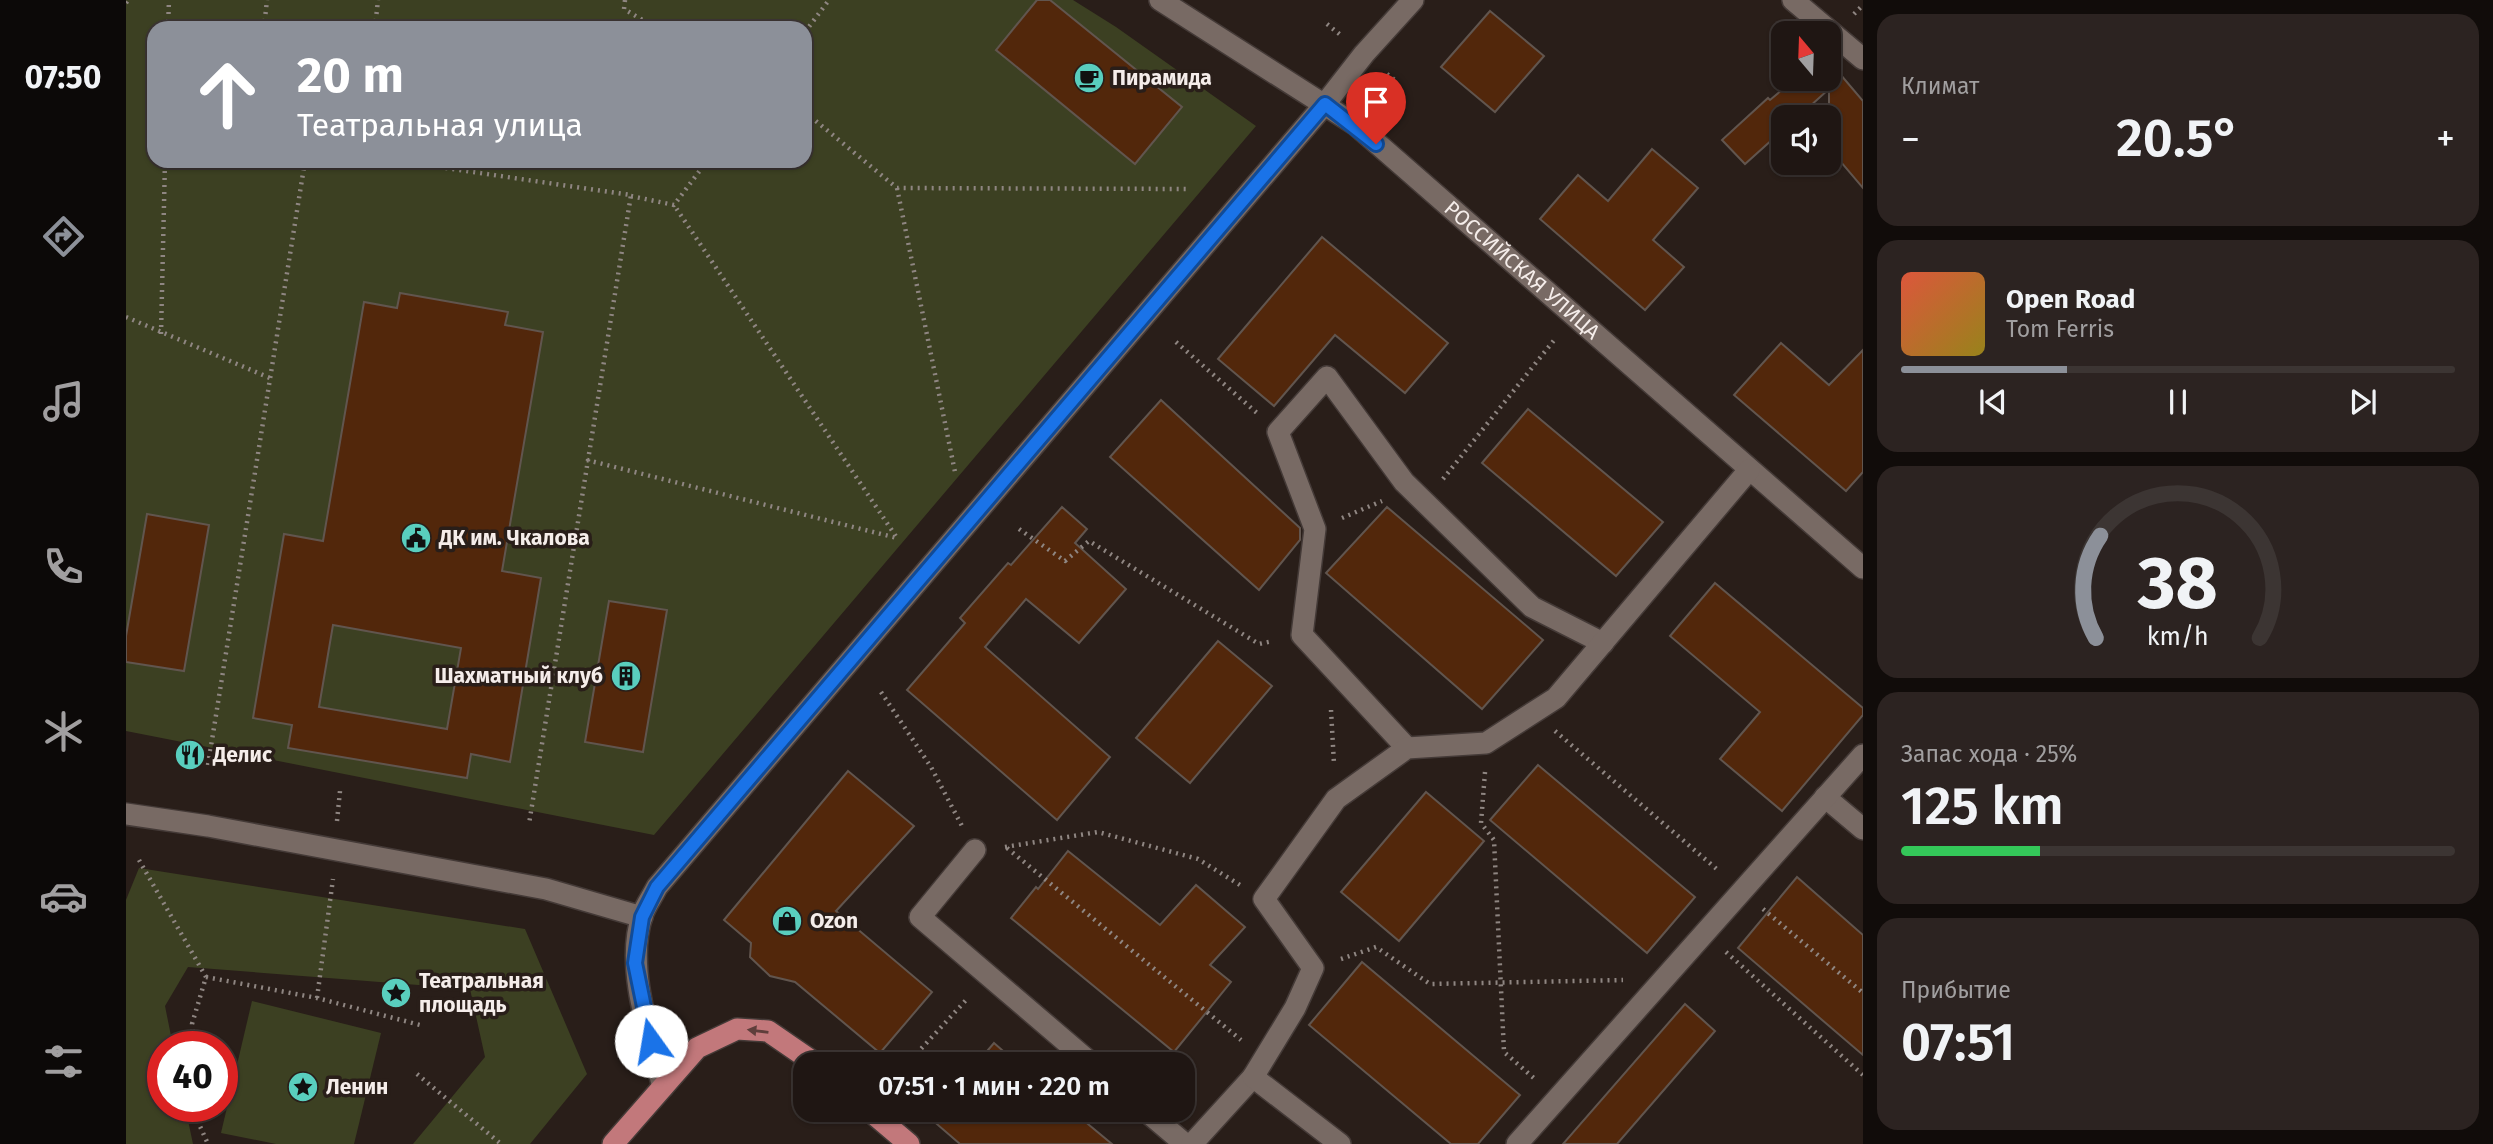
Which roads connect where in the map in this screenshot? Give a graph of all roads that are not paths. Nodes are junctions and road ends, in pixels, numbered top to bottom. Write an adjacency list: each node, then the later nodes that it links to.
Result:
1 (1160, 0): 5 (street, РОССИЙСКАЯ УЛИЦА)
2 (1413, 0): 5 (street)
3 (1793, 0): 4 (street)
4 (1863, 59)
5 (1325, 104): 6 (street, РОССИЙСКАЯ УЛИЦА); 15 (street)
6 (1749, 470): 7 (street, РОССИЙСКАЯ УЛИЦА); 8 (street)
7 (1863, 568)
8 (1603, 643): 9 (street); 9 (street)
9 (1407, 748): 18 (street)
10 (1863, 755): 11 (street)
11 (1825, 797): 13 (street); 27 (street)
12 (126, 814): 15 (street)
13 (1863, 830)
14 (975, 850): 17 (street)
15 (642, 917): 19 (street)
16 (799, 1052): 19 (main road, one-way to 19)
17 (1077, 1052)
18 (1258, 1068): 25 (street); 26 (street)
19 (663, 1087): 22 (main road)
20 (883, 1122): 23 (main road)
21 (1159, 1122): 24 (street)
22 (613, 1144)
23 (909, 1144)
24 (1185, 1144)
25 (1192, 1144)
26 (1340, 1144)
27 (1517, 1144)

